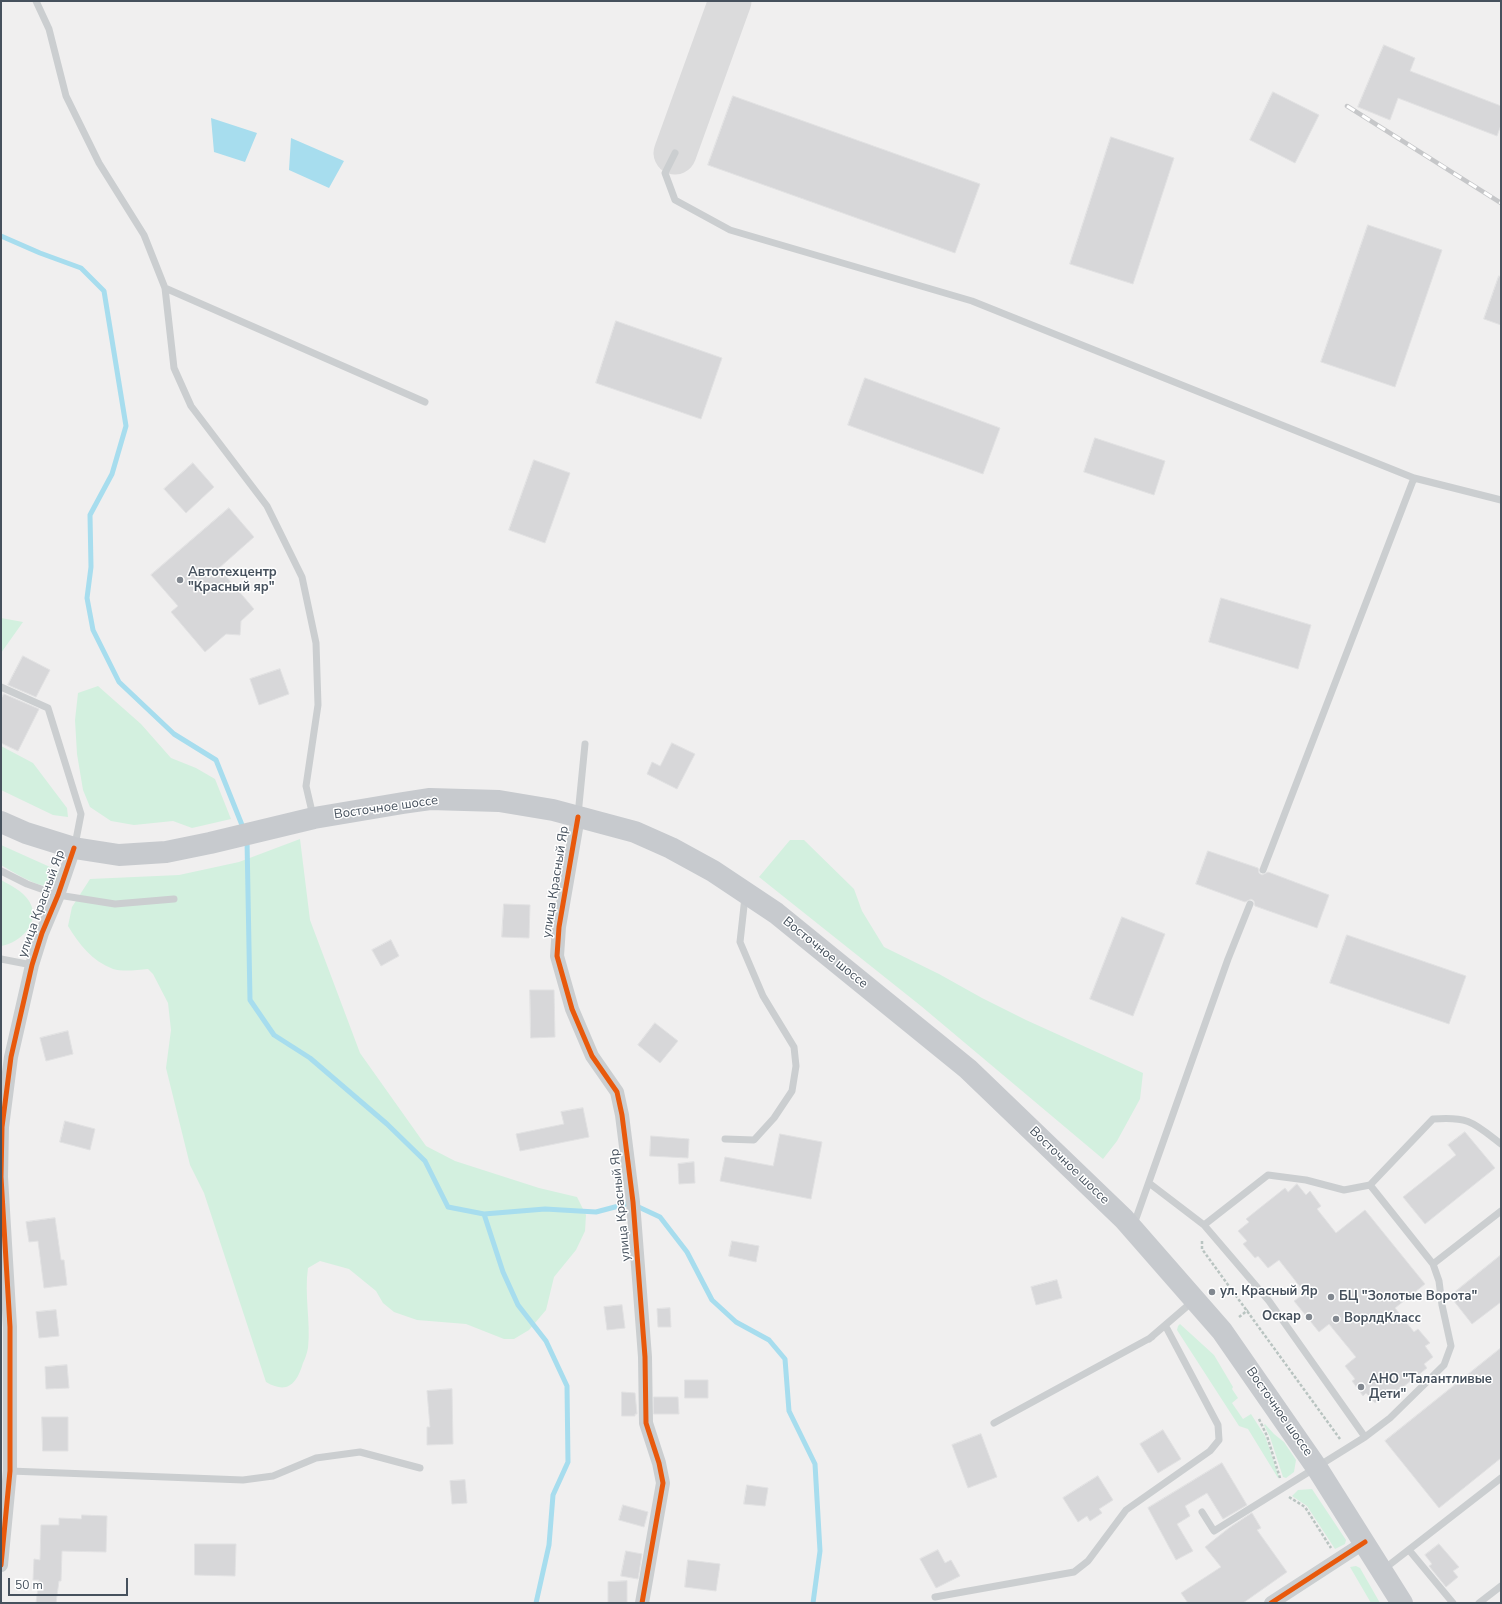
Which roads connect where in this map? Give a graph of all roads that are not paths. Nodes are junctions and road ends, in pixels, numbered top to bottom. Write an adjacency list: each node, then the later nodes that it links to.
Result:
1 (36, 1): 3 (lane)
2 (675, 153): 5 (lane)
3 (165, 288): 4 (lane); 10 (lane)
4 (425, 402)
5 (1414, 478): 6 (lane); 13 (lane)
6 (1501, 500)
7 (1, 687): 12 (lane)
8 (585, 744): 9 (lane)
9 (578, 817): 10 (main road, Восточное шоссе); 15 (main road, Восточное шоссе); 45 (street, улица Красный Яр)
10 (314, 818): 12 (main road, Восточное шоссе)
11 (1, 822): 12 (main road, Восточное шоссе)
12 (74, 848): 16 (street, улица Красный Яр)
13 (1263, 870)
14 (1, 871): 16 (lane)
15 (746, 892): 22 (lane); 28 (main road, Восточное шоссе)
16 (58, 895): 17 (lane); 20 (street, улица Красный Яр)
17 (174, 899)
18 (1250, 904): 24 (lane)
19 (1, 959): 20 (lane)
20 (32, 965): 21 (street, улица Красный Яр)
21 (6, 1058): 36 (street, улица Красный Яр)
22 (725, 1139)
23 (1501, 1144): 25 (lane)
24 (1149, 1183): 27 (lane); 28 (lane)
25 (1370, 1185): 27 (lane); 29 (lane)
26 (1501, 1211): 29 (lane)
27 (1204, 1225): 33 (lane)
28 (1132, 1228): 30 (main road, Восточное шоссе)
29 (1433, 1264): 33 (lane)
30 (1196, 1299): 31 (lane); 35 (main road, Восточное шоссе)
31 (1165, 1325): 32 (lane); 44 (lane)
32 (994, 1423)
33 (1366, 1437): 35 (lane)
34 (420, 1468): 36 (lane)
35 (1317, 1468): 38 (lane); 39 (main road, Восточное шоссе)
36 (10, 1471): 41 (street, улица Красный Яр)
37 (1501, 1478): 40 (lane)
38 (1202, 1512)
39 (1365, 1542): 42 (main road, Восточное шоссе); 46 (street)
40 (1409, 1550): 42 (lane); 48 (lane)
41 (1, 1565)
42 (1382, 1570): 47 (main road, Восточное шоссе)
43 (1501, 1586): 49 (lane)
44 (935, 1597)
45 (642, 1603)
46 (1271, 1603)
47 (1402, 1603)
48 (1453, 1603)
49 (1479, 1603)

